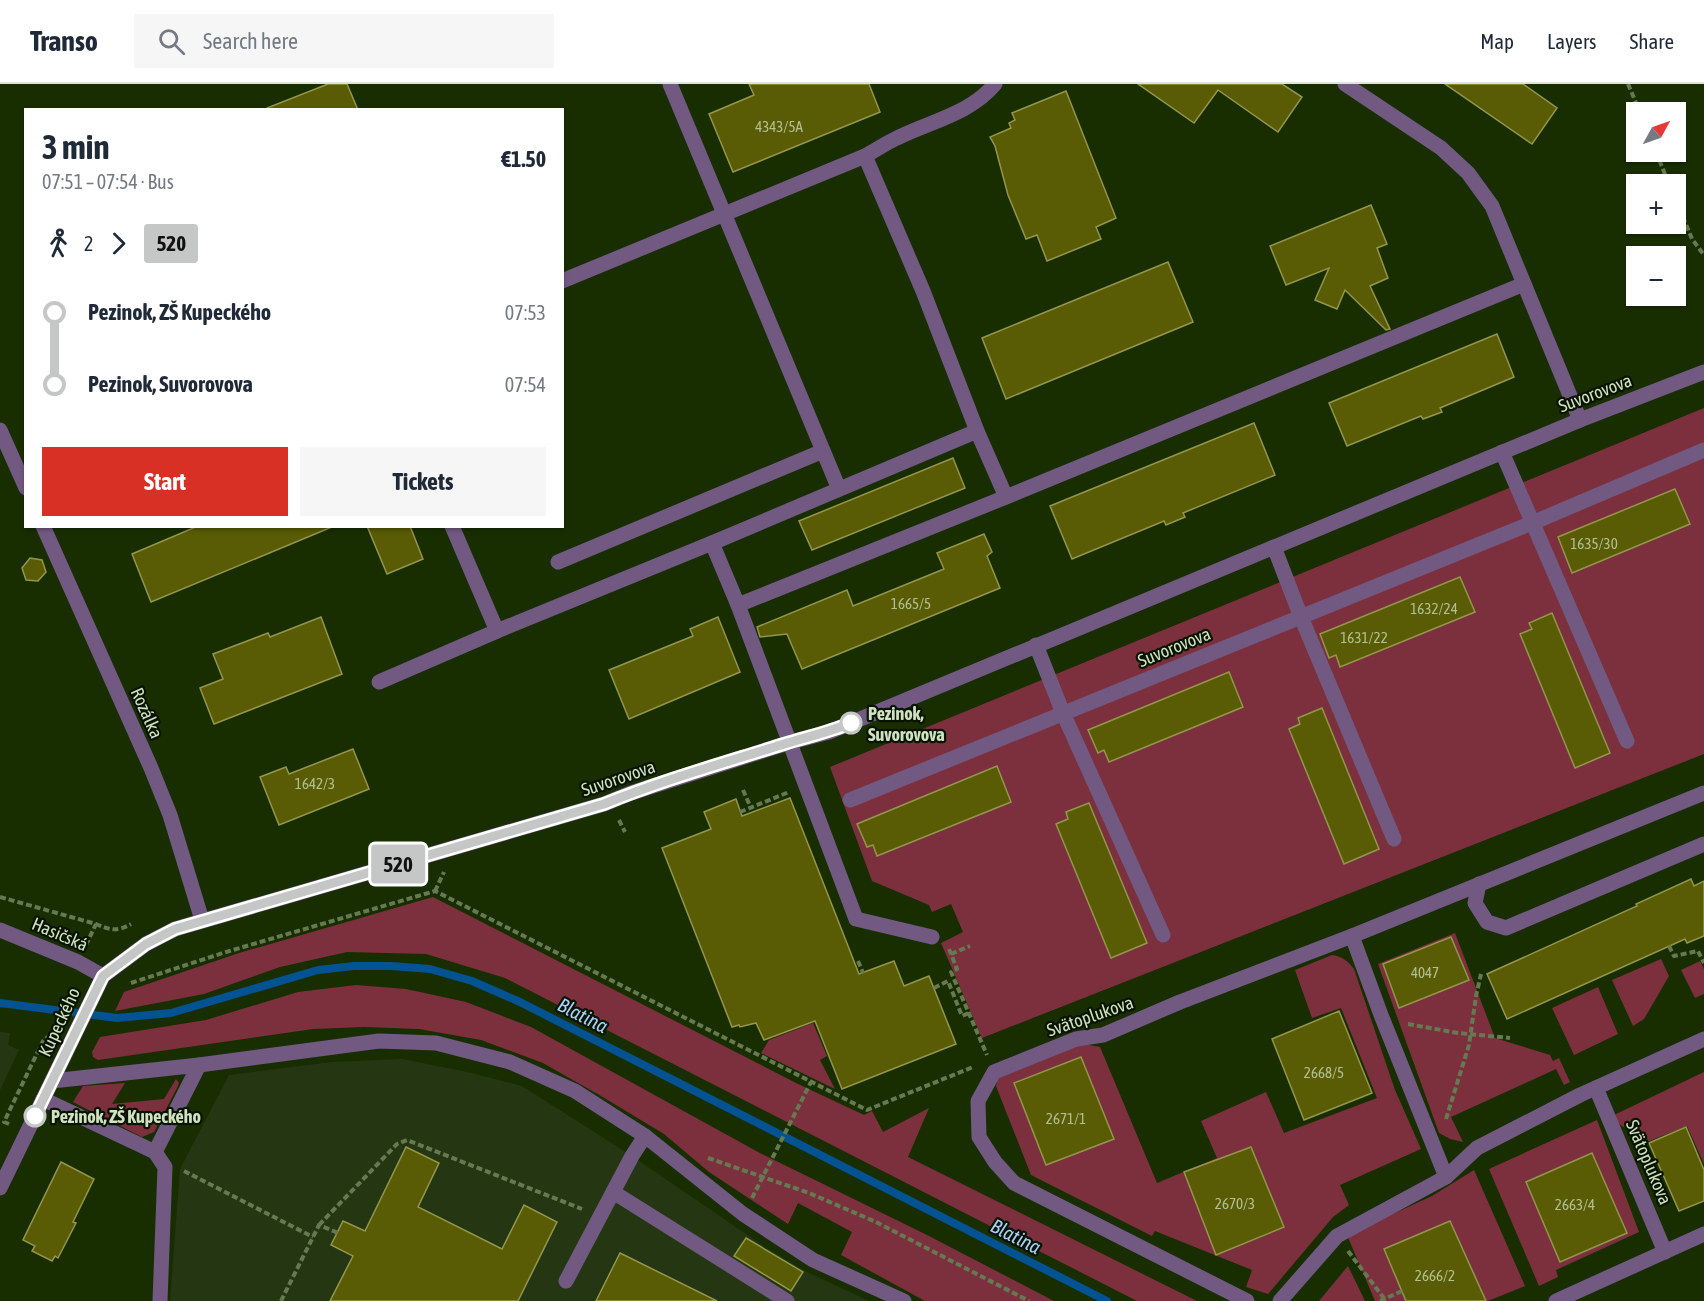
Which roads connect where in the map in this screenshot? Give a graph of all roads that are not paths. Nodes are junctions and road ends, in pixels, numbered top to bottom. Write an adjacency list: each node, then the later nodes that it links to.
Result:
1 (670, 84): 5 (street)
2 (994, 84): 4 (street)
3 (1346, 84): 7 (street)
4 (865, 156): 5 (street); 11 (street)
5 (724, 214): 6 (street); 13 (street)
6 (564, 280)
7 (1524, 284): 9 (street); 17 (street)
8 (1704, 372): 9 (street, Suvorovova)
9 (1580, 420): 14 (street, Suvorovova)
10 (0, 430): 15 (street)
11 (977, 430): 16 (street); 17 (street)
12 (1704, 450): 18 (street, Suvorovova)
13 (823, 451): 16 (street); 23 (street)
14 (1502, 452): 18 (street); 22 (street, Suvorovova)
15 (24, 484)
16 (839, 489): 21 (street)
17 (1006, 498): 24 (street)
18 (1532, 523): 25 (street, Suvorovova); 30 (street)
19 (44, 528): 37 (street, Rozálka)
20 (453, 528): 26 (street)
21 (712, 543): 24 (street); 26 (street)
22 (1274, 547): 25 (street); 27 (street, Suvorovova)
23 (558, 562)
24 (738, 605): 31 (street)
25 (1301, 616): 29 (street, Suvorovova); 34 (street)
26 (497, 631): 28 (street)
27 (1036, 645): 29 (street); 31 (street, Suvorovova)
28 (379, 682)
29 (1063, 713): 33 (street, Suvorovova); 39 (street)
30 (1627, 741)
31 (791, 742): 37 (street, Suvorovova); 41 (street)
32 (1704, 793): 36 (street, Svätoplukova)
33 (850, 800)
34 (1395, 839)
35 (1704, 844): 36 (street)
36 (1479, 884): 40 (street, Svätoplukova)
37 (202, 920): 42 (street, Kupeckého)
38 (0, 930): 42 (street, Hasičská)
39 (1163, 935)
40 (1352, 936): 50 (street); 59 (street, Svätoplukova)
41 (939, 940)
42 (103, 976): 45 (street, Kupeckého)
43 (1704, 1039): 46 (street)
44 (199, 1065): 45 (street); 48 (street); 49 (street)
45 (52, 1081): 47 (street, Kupeckého)
46 (1596, 1088): 50 (street); 54 (street, Svätoplukova)
47 (43, 1099): 49 (street); 51 (street, Kupeckého)
48 (645, 1136): 52 (street); 58 (street)
49 (155, 1152): 56 (street)
50 (1446, 1178): 60 (street)
51 (0, 1188)
52 (613, 1192): 55 (street); 57 (street)
53 (1704, 1234): 54 (street)
54 (1665, 1252): 61 (street)
55 (566, 1281)
56 (160, 1301)
57 (787, 1301)
58 (904, 1301)
59 (1247, 1301)
60 (1280, 1301)
61 (1556, 1301)

